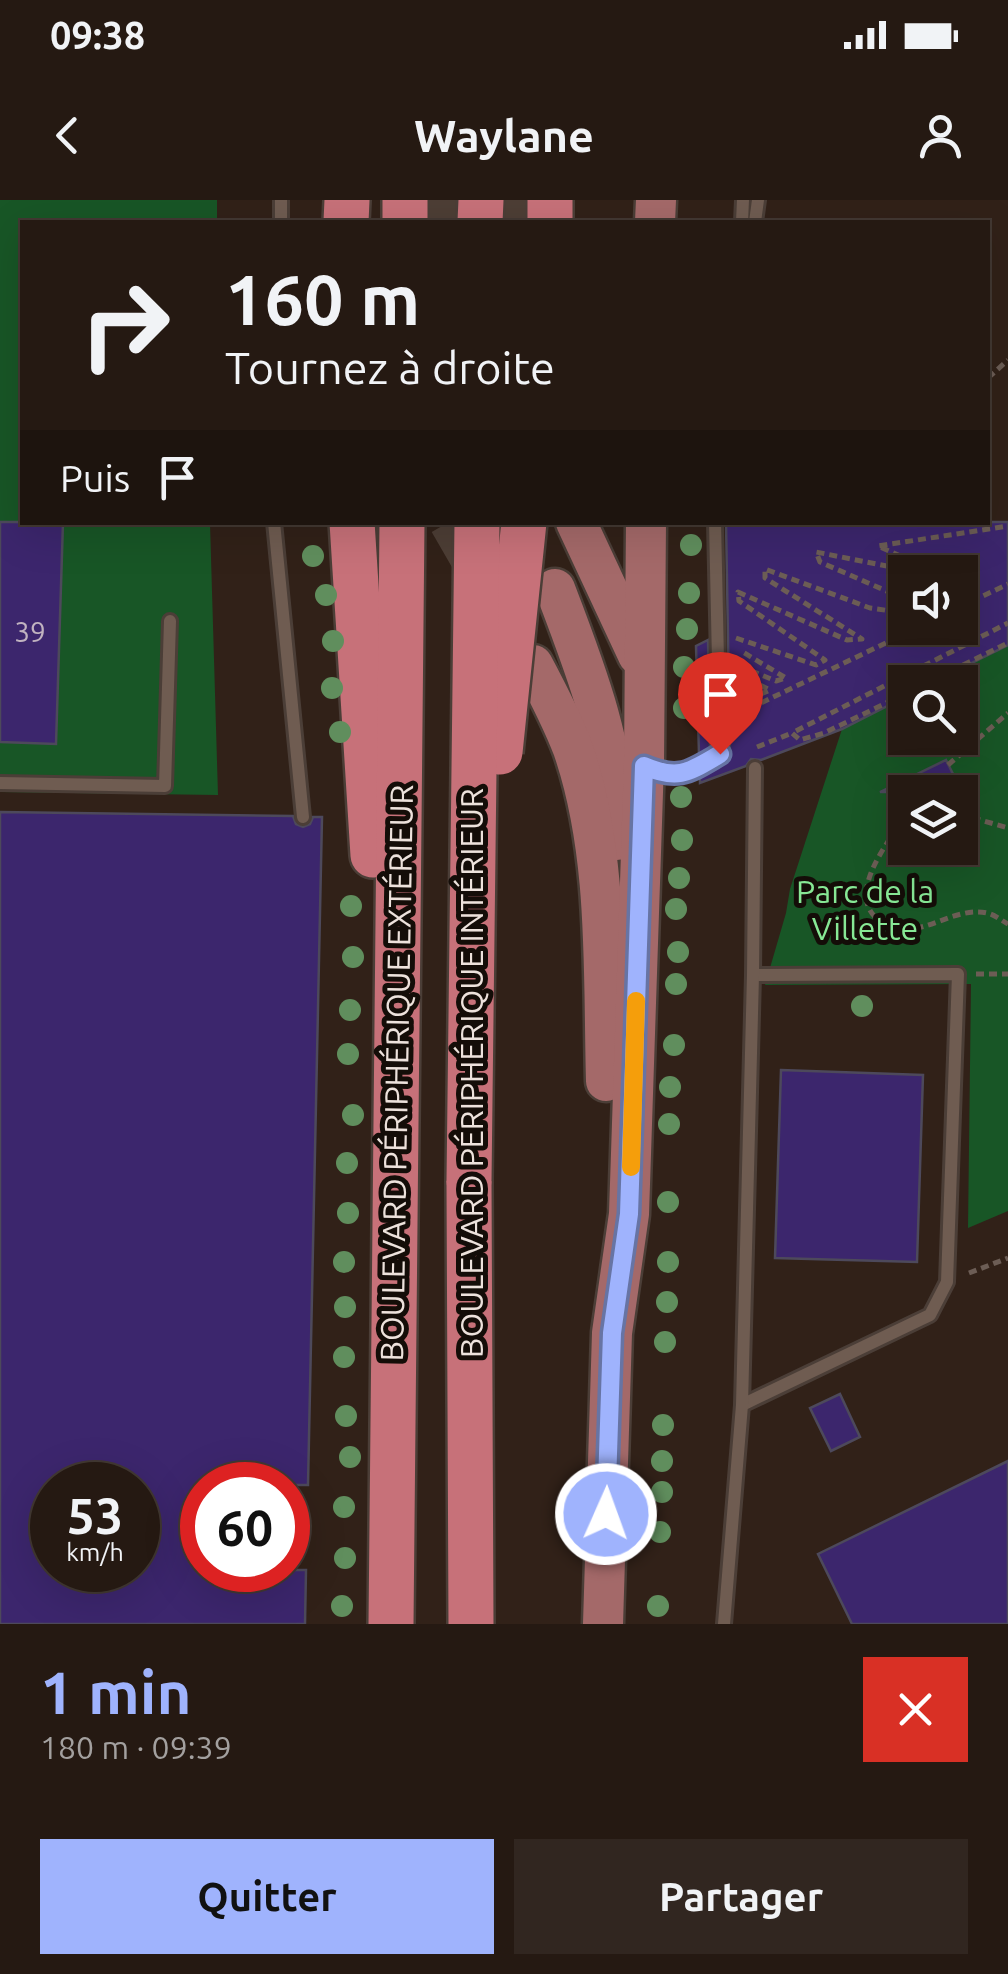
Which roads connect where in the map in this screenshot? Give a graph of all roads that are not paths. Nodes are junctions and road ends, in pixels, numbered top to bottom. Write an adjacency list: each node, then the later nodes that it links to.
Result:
1 (274, 525): 16 (lane)
2 (352, 525): 19 (highway)
3 (402, 525): 19 (highway, BOULEVARD PÉRIPHÉRIQUE EXTÉRIEUR)
4 (477, 525): 18 (highway, BOULEVARD PÉRIPHÉRIQUE INTÉRIEUR, bridge)
5 (524, 525): 18 (highway, bridge)
6 (577, 525): 12 (main road)
7 (646, 525): 12 (main road)
8 (716, 525): 13 (lane)
9 (555, 589): 20 (main road)
10 (170, 621): 15 (lane)
11 (533, 665): 20 (main road)
12 (644, 668): 13 (main road)
13 (644, 766): 21 (main road)
14 (755, 768): 17 (lane)
15 (0, 783)
16 (303, 816)
17 (753, 974): 22 (lane); 22 (lane)
18 (472, 988): 24 (highway, BOULEVARD PÉRIPHÉRIQUE INTÉRIEUR, bridge)
19 (398, 1000): 23 (highway, BOULEVARD PÉRIPHÉRIQUE EXTÉRIEUR)
20 (606, 1081): 21 (main road)
21 (612, 1333): 25 (main road)
22 (742, 1405): 26 (lane)
23 (391, 1624)
24 (471, 1624)
25 (604, 1624)
26 (724, 1624)

